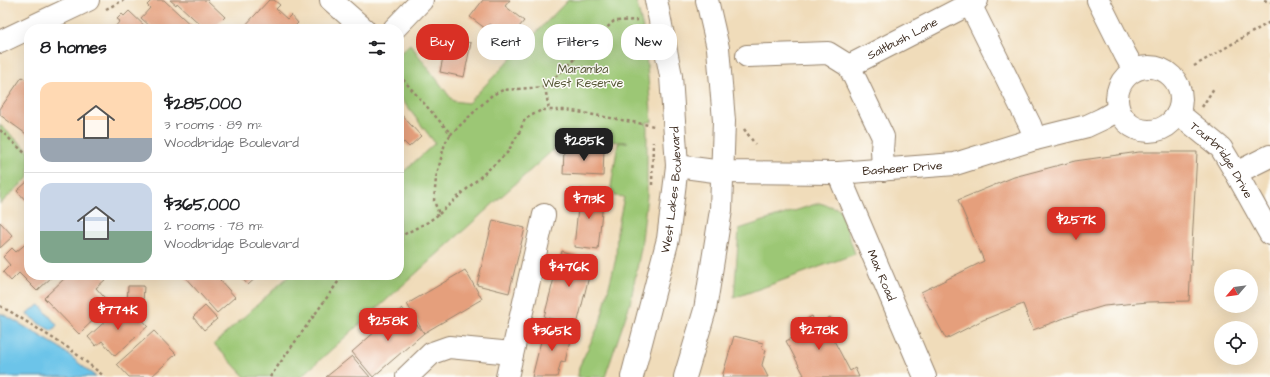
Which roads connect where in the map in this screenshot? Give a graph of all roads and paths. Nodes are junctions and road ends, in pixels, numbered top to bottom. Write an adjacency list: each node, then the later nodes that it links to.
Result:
1 (88, 0): 11 (street)
2 (331, 0): 12 (street)
3 (422, 0): 13 (street)
4 (707, 0): 36 (street)
5 (1098, 0): 19 (street)
6 (1264, 0): 8 (path)
7 (974, 2): 17 (street, Saltbush Lane); 30 (street)
8 (1270, 2)
9 (649, 7): 21 (path); 34 (street, West Lakes Boulevard)
10 (1270, 22): 18 (path)
11 (36, 24)
12 (358, 24)
13 (399, 24)
14 (24, 29): 15 (street)
15 (1, 40)
16 (747, 56): 17 (street)
17 (849, 66): 35 (street)
18 (1194, 66)
19 (1134, 70): 24 (street); 26 (street)
20 (404, 81): 29 (path)
21 (545, 87): 23 (path); 29 (path)
22 (1214, 88): 25 (path)
23 (548, 110): 27 (path); 40 (path)
24 (1118, 110): 26 (street); 30 (street, Basheer Drive)
25 (1200, 110)
26 (1178, 113): 38 (street, Tourbridge Drive)
27 (653, 118)
28 (0, 130): 32 (path)
29 (451, 134): 40 (path)
30 (1035, 139): 35 (street, Basheer Drive)
31 (653, 142): 39 (path)
32 (24, 152)
33 (1270, 156): 38 (street)
34 (677, 166): 36 (street, Basheer Drive); 51 (street, West Lakes Boulevard)
35 (883, 170): 37 (street, Basheer Drive)
36 (722, 172): 37 (street, Basheer Drive); 52 (street)
37 (838, 173): 53 (street, Max Road)
38 (1236, 173): 43 (street, Tourbridge Drive)
39 (652, 186)
40 (439, 214): 42 (path)
41 (544, 215): 46 (street)
42 (404, 234)
43 (1270, 234)
44 (339, 280): 48 (path)
45 (0, 306): 47 (path)
46 (512, 353): 49 (street); 50 (street)
47 (105, 377)
48 (270, 377)
49 (407, 377)
50 (507, 377)
51 (632, 377)
52 (685, 377)
53 (925, 377)

